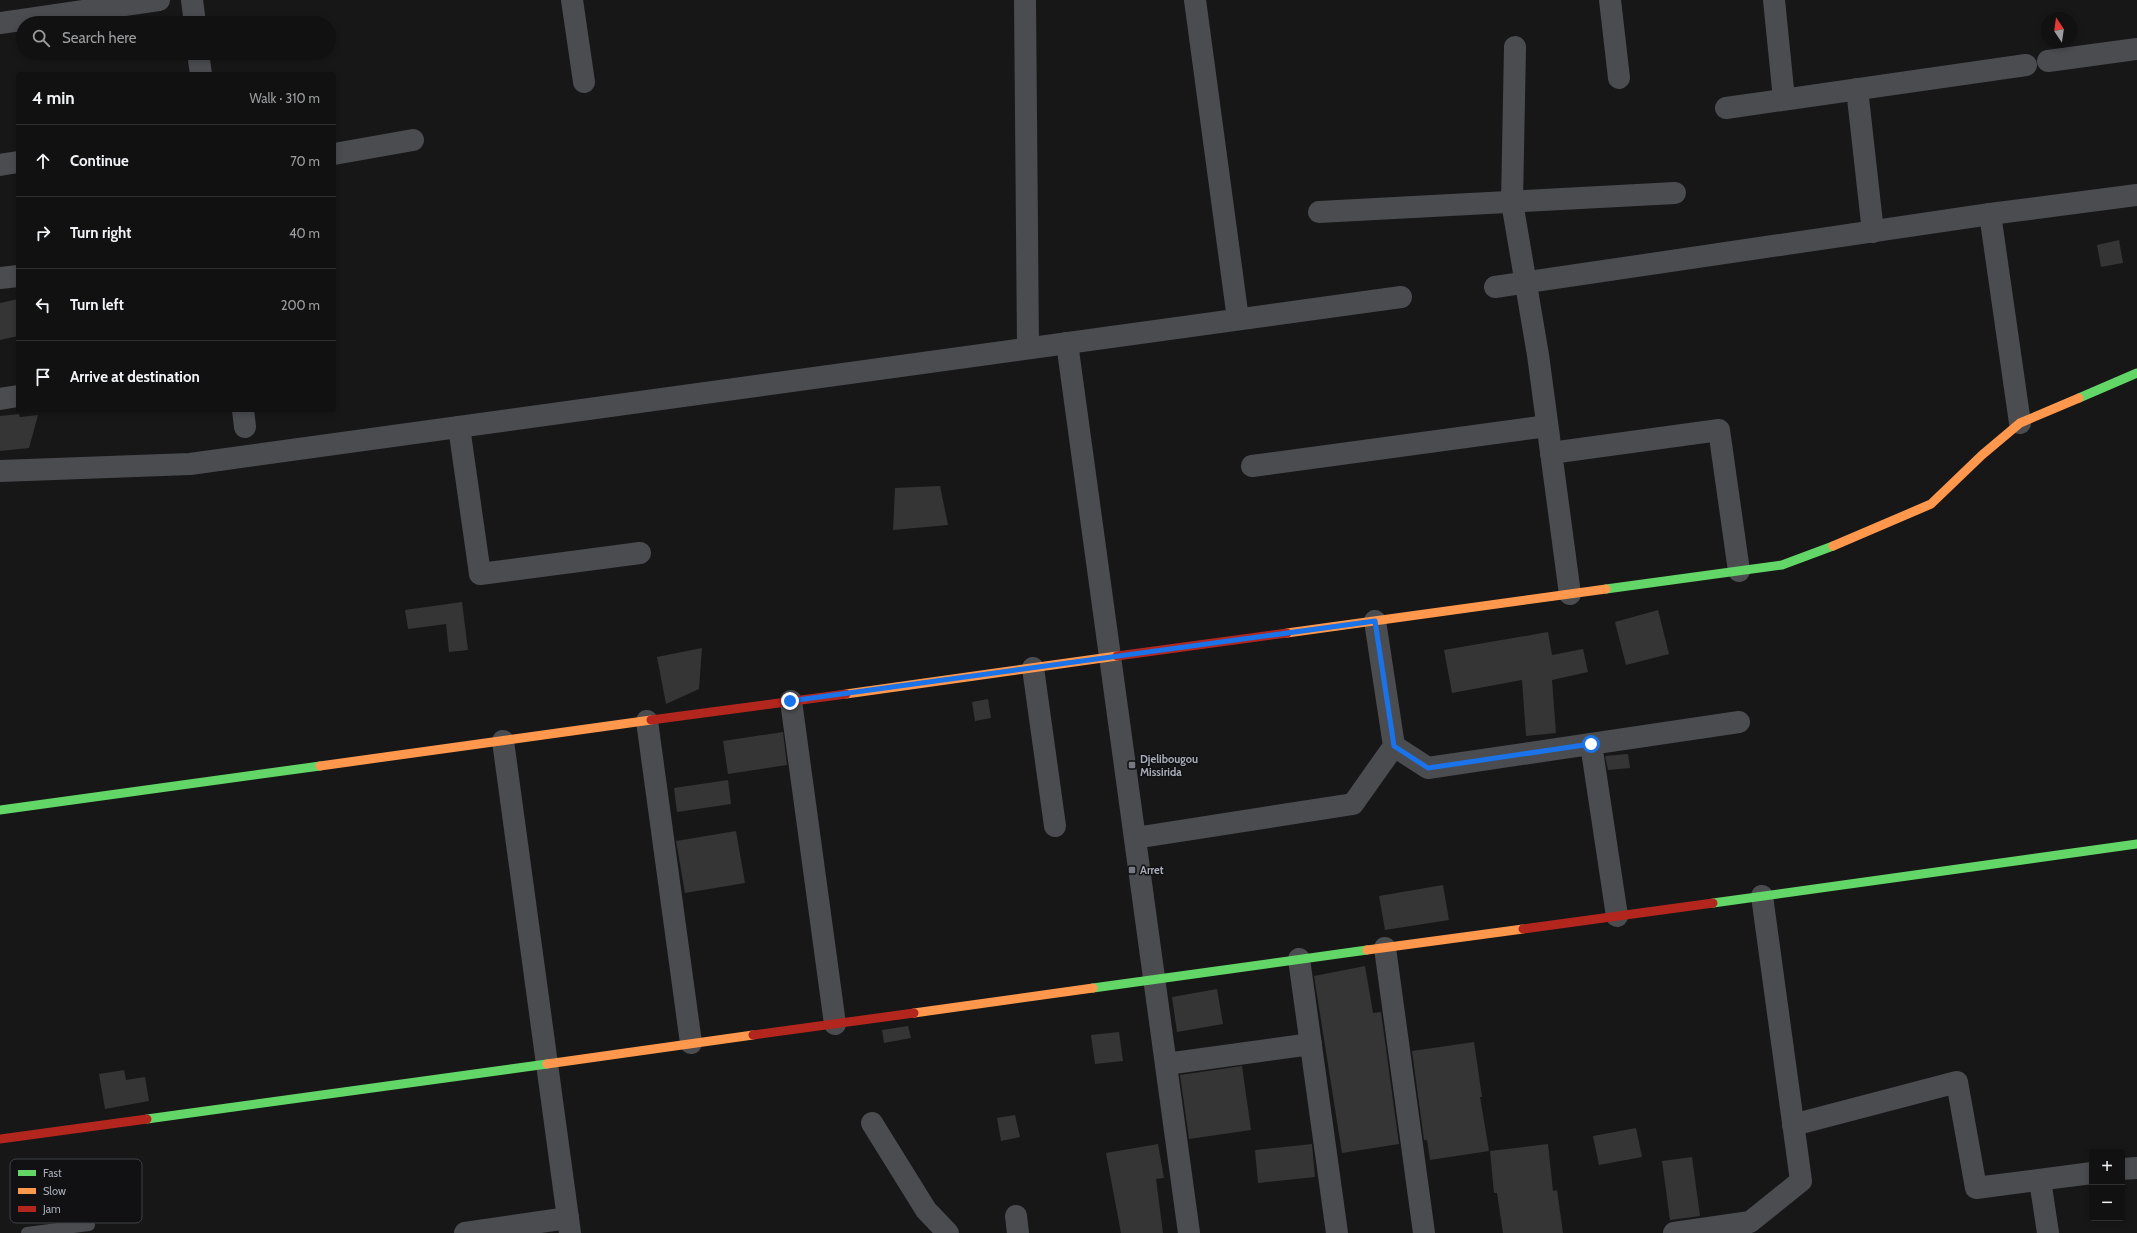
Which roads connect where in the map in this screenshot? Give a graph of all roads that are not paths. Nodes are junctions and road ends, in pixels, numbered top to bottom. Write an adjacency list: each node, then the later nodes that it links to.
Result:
1 (159, 0): 8 (street)
2 (192, 0): 9 (street)
3 (572, 0): 19 (street)
4 (1025, 0): 40 (street)
5 (1195, 0): 38 (street)
6 (1610, 0): 18 (street)
7 (1774, 0): 21 (street)
8 (48, 16)
9 (194, 16)
10 (16, 21): 11 (street)
11 (0, 23)
12 (1515, 47): 29 (street)
13 (2137, 49): 15 (street)
14 (199, 60): 17 (street)
15 (2048, 61)
16 (2026, 65): 20 (street)
17 (201, 72)
18 (1619, 78)
19 (584, 82)
20 (1857, 89): 21 (street); 32 (street)
21 (1784, 99): 22 (street)
22 (1726, 108)
23 (412, 140): 24 (street)
24 (336, 154)
25 (16, 162): 26 (street)
26 (0, 165)
27 (1675, 193): 29 (street)
28 (2137, 195): 31 (street)
29 (1512, 202): 30 (street); 35 (street)
30 (1319, 212)
31 (1990, 214): 32 (street); 44 (street)
32 (1873, 232): 35 (street)
33 (16, 276): 34 (street)
34 (0, 278)
35 (1526, 282): 36 (street); 45 (street)
36 (1495, 287)
37 (1401, 297): 38 (street)
38 (1238, 319): 39 (street)
39 (1067, 343): 40 (street); 54 (street)
40 (1028, 348): 46 (street)
41 (2137, 373): 44 (street)
42 (16, 396): 43 (street)
43 (0, 399)
44 (2020, 423): 51 (street)
45 (1547, 426): 47 (street); 48 (street)
46 (459, 427): 49 (street); 50 (street)
47 (1551, 453): 51 (street); 52 (street)
48 (1252, 466)
49 (0, 471)
50 (640, 553)
51 (1739, 571): 52 (street)
52 (1570, 594): 53 (street)
53 (1375, 621): 54 (street); 61 (street)
54 (1110, 657): 55 (street); 64 (street)
55 (1033, 668): 56 (street); 63 (street)
56 (790, 701): 57 (street); 71 (street)
57 (647, 721): 59 (street); 72 (street)
58 (1739, 722): 60 (street)
59 (503, 741): 62 (street); 74 (street)
60 (1591, 744): 61 (street); 67 (street)
61 (1394, 746): 64 (street)
62 (0, 810)
63 (1055, 826)
64 (1135, 838): 70 (street)
65 (2137, 844): 66 (street)
66 (1762, 896): 67 (street); 77 (street)
67 (1617, 916): 68 (street)
68 (1385, 948): 69 (street); 90 (street)
69 (1299, 960): 70 (street); 73 (street)
70 (1155, 980): 71 (street); 75 (street)
71 (835, 1024): 72 (street)
72 (691, 1044): 74 (street)
73 (1311, 1044): 75 (street); 89 (street)
74 (547, 1063): 78 (street); 84 (street)
75 (1166, 1064): 88 (street)
76 (872, 1123): 87 (street)
77 (1793, 1125): 82 (street); 91 (street)
78 (0, 1139)
79 (2137, 1168): 80 (street)
80 (2125, 1169)
81 (2089, 1173): 82 (street)
82 (2040, 1180): 92 (street)
83 (89, 1225): 85 (lane)
84 (569, 1226): 86 (street)
85 (27, 1233)
86 (465, 1233)
87 (948, 1233)
88 (1189, 1233)
89 (1336, 1233)
90 (1424, 1233)
91 (1674, 1233)
92 (2048, 1233)

